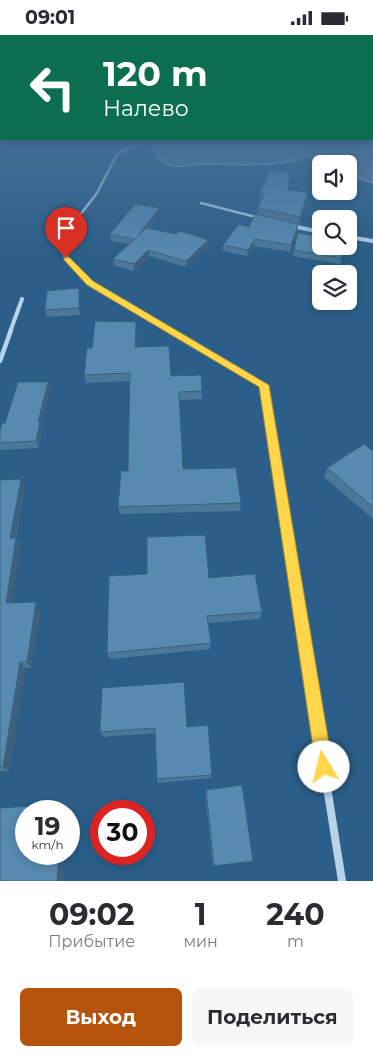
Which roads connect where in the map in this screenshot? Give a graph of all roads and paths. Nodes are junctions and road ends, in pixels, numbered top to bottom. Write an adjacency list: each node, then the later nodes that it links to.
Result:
1 (104, 179): 10 (street)
2 (201, 203): 3 (street)
3 (267, 220)
4 (286, 225): 5 (street)
5 (312, 230)
6 (357, 238): 7 (street)
7 (373, 241)
8 (22, 299): 9 (street)
9 (0, 361)
10 (342, 881)

